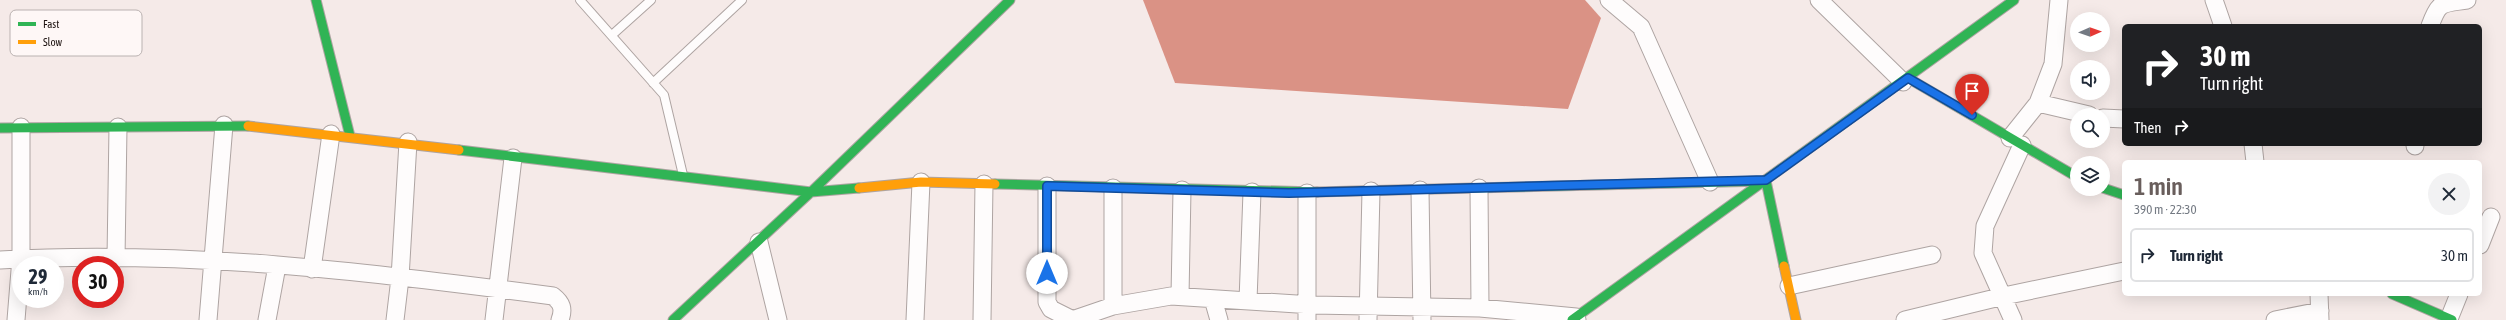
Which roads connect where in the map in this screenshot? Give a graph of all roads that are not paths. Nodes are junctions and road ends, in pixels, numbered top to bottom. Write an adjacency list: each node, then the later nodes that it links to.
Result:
1 (316, 0): 26 (main road)
2 (580, 0): 14 (lane)
3 (651, 0): 14 (lane)
4 (742, 0): 16 (lane)
5 (1010, 0): 45 (main road)
6 (1609, 0): 36 (street)
7 (1819, 0): 15 (street)
8 (2014, 0): 15 (main road)
9 (2059, 0): 17 (street)
10 (2214, 0): 12 (street)
11 (2467, 0): 13 (street)
12 (2222, 24)
13 (2431, 24)
14 (612, 35): 16 (lane)
15 (1905, 80): 27 (main road); 34 (main road)
16 (653, 83): 33 (lane)
17 (2038, 102): 18 (street); 27 (street)
18 (2070, 110)
19 (2110, 118): 20 (street)
20 (2122, 119)
21 (227, 125): 22 (main road); 25 (main road); 57 (street)
22 (118, 127): 24 (main road); 54 (street)
23 (0, 128): 24 (main road)
24 (21, 128): 53 (street)
25 (331, 134): 26 (main road); 60 (street)
26 (350, 136): 28 (main road)
27 (2016, 141): 32 (main road); 66 (street)
28 (408, 142): 30 (main road); 62 (street)
29 (2253, 146): 31 (street)
30 (513, 158): 33 (main road); 64 (street)
31 (2255, 160)
32 (2070, 173)
33 (684, 177): 45 (main road)
34 (1766, 180): 36 (main road); 63 (main road); 79 (main road)
35 (921, 182): 37 (main road); 45 (main road); 89 (street)
36 (1710, 182): 40 (main road)
37 (984, 184): 38 (main road); 90 (street)
38 (1047, 186): 39 (main road); 91 (street)
39 (1113, 188): 41 (main road); 72 (street)
40 (1479, 188): 42 (main road); 74 (street)
41 (1182, 190): 46 (main road); 65 (street)
42 (1420, 190): 44 (main road); 77 (street)
43 (2110, 190): 48 (main road)
44 (1371, 191): 47 (main road); 76 (street)
45 (811, 192): 51 (main road)
46 (1252, 192): 47 (main road); 71 (street)
47 (1307, 193): 75 (street)
48 (2122, 194)
49 (2492, 217): 50 (street)
50 (2482, 240)
51 (759, 242): 87 (main road); 88 (street)
52 (1932, 255): 63 (street)
53 (21, 256)
54 (116, 256)
55 (12, 259): 58 (street)
56 (124, 259): 57 (street)
57 (212, 259): 59 (street); 82 (street)
58 (0, 260)
59 (277, 266): 60 (street); 83 (street)
60 (312, 269): 62 (street)
61 (2122, 271): 66 (street)
62 (400, 278): 64 (street); 84 (street)
63 (1789, 286): 93 (main road)
64 (498, 289): 85 (street); 86 (street)
65 (1180, 296): 70 (street); 72 (street)
66 (2004, 296): 94 (street); 95 (street)
67 (2319, 296): 78 (street)
68 (2397, 296): 80 (main road)
69 (2458, 296): 80 (street)
70 (1213, 299): 71 (street); 92 (street)
71 (1248, 301): 75 (street)
72 (1113, 306): 91 (street)
73 (17, 308): 81 (street)
74 (1480, 308): 77 (street); 79 (street)
75 (1307, 312): 76 (street)
76 (1368, 313): 77 (street)
77 (1422, 314)
78 (2320, 315): 96 (street)
79 (1575, 319)
80 (2451, 319)
81 (16, 320)
82 (208, 320)
83 (267, 320)
84 (395, 320)
85 (494, 320)
86 (560, 320)
87 (673, 320)
88 (778, 320)
89 (915, 320)
90 (982, 320)
91 (1072, 320)
92 (1219, 320)
93 (1796, 320)
94 (1905, 320)
95 (2013, 320)
96 (2275, 320)

